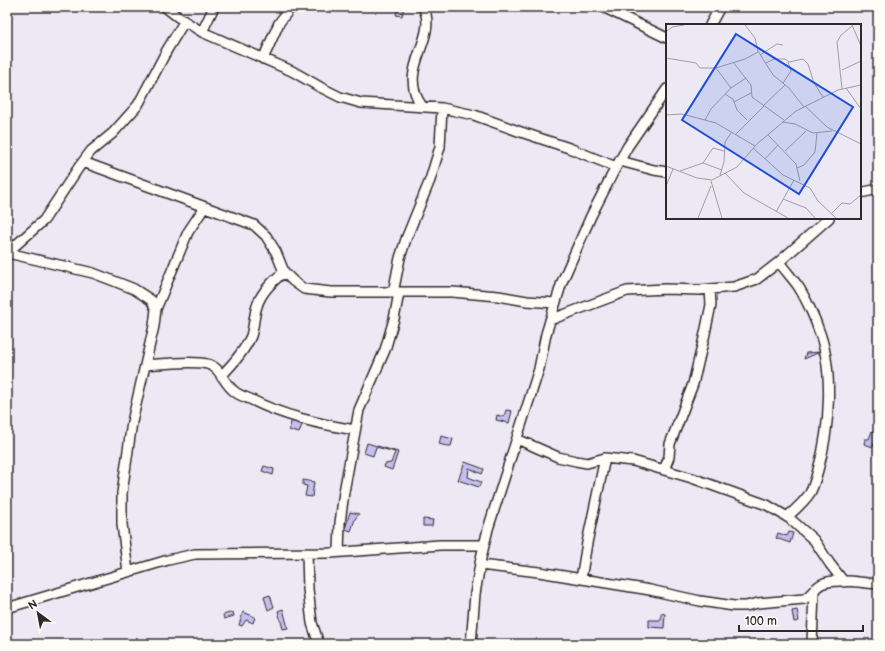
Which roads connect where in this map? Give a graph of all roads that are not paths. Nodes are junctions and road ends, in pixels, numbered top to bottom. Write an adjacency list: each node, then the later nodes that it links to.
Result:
1 (166, 7): 7 (street)
2 (214, 7): 9 (street)
3 (291, 7): 11 (street)
4 (423, 7): 13 (street)
5 (603, 7): 10 (street)
6 (720, 7): 8 (street)
7 (184, 22): 9 (street); 15 (street)
8 (711, 24)
9 (202, 32): 11 (street)
10 (666, 38)
11 (263, 59): 13 (street)
12 (666, 90): 16 (street)
13 (422, 106): 14 (street)
14 (442, 108): 16 (street); 26 (street)
15 (83, 162): 20 (street); 22 (street)
16 (618, 164): 17 (street); 27 (street)
17 (666, 172)
18 (878, 189): 19 (street)
19 (861, 193)
20 (204, 208): 24 (street); 28 (street)
21 (828, 219): 23 (street)
22 (7, 253): 28 (street)
23 (779, 262): 25 (street); 36 (street)
24 (284, 272): 26 (street); 31 (street)
25 (710, 289): 29 (street); 35 (street)
26 (396, 293): 27 (street); 32 (street)
27 (555, 303): 29 (street)
28 (156, 309): 30 (street)
29 (550, 320): 33 (street)
30 (146, 365): 31 (street); 41 (street)
31 (221, 376): 32 (street)
32 (355, 430): 38 (street)
33 (517, 439): 34 (street); 37 (street)
34 (605, 458): 35 (street); 42 (street)
35 (664, 470): 36 (street)
36 (787, 517): 43 (street)
37 (484, 545): 38 (street); 40 (street)
38 (339, 552): 39 (street)
39 (307, 553): 41 (street); 47 (street)
40 (480, 565): 42 (street); 48 (street)
41 (128, 572): 46 (street)
42 (581, 579): 45 (street)
43 (844, 582): 44 (street); 45 (street)
44 (878, 584)
45 (814, 592): 49 (street)
46 (7, 608)
47 (319, 644)
48 (471, 644)
49 (812, 644)

